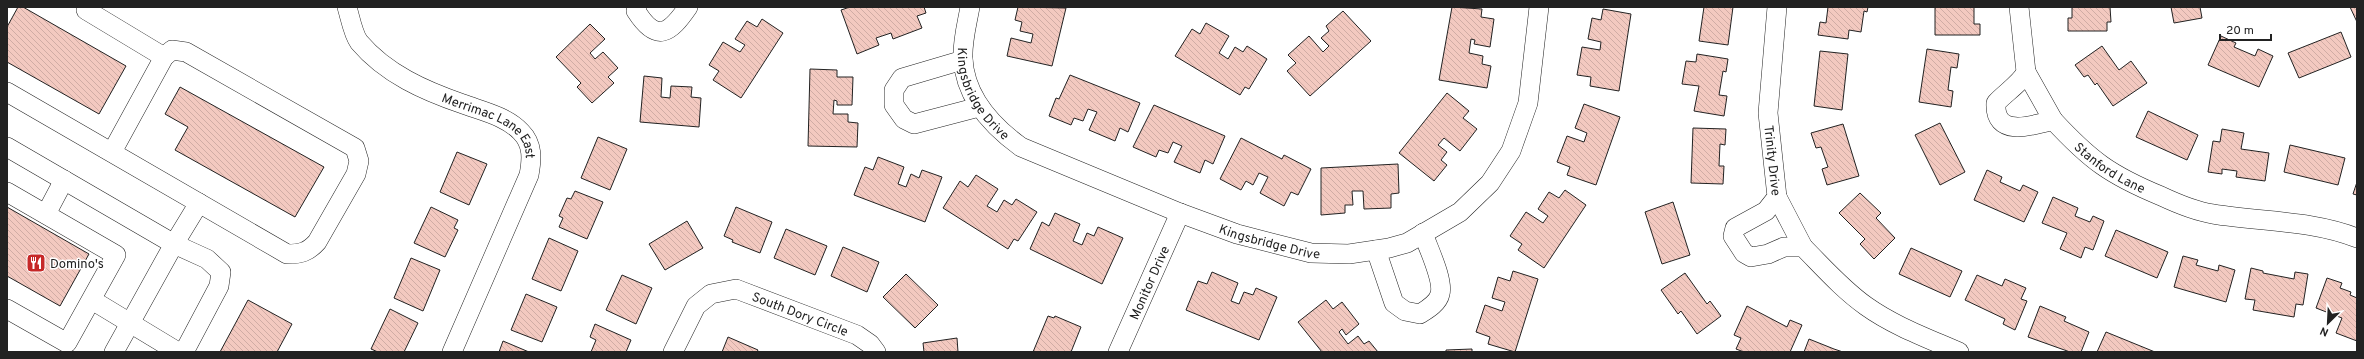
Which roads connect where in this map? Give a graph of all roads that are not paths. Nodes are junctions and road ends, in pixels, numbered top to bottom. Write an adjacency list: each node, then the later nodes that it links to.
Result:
1 (347, 7): 34 (street, Merrimac Lane East)
2 (637, 7): 3 (street)
3 (688, 7)
4 (970, 7): 10 (street, Kingsbridge Drive)
5 (1539, 7): 23 (street, Kingsbridge Drive)
6 (1777, 7): 19 (street, Trinity Drive)
7 (2019, 7): 11 (street)
8 (83, 8): 9 (street)
9 (164, 57): 16 (street); 20 (street)
10 (963, 60): 13 (street, Kingsbridge Drive); 13 (street)
11 (2026, 72): 14 (street, Stanford Lane); 14 (street)
12 (7, 92): 16 (street)
13 (979, 107): 21 (street, Kingsbridge Drive)
14 (2053, 120): 24 (street, Stanford Lane)
15 (7, 147): 17 (street)
16 (112, 152): 20 (street)
17 (64, 180): 22 (street); 25 (street)
18 (7, 192): 22 (street)
19 (1777, 197): 26 (street); 26 (street, Trinity Drive)
20 (199, 203): 25 (street)
21 (1180, 213): 27 (street, Kingsbridge Drive); 37 (street, Monitor Drive)
22 (46, 214): 28 (street)
23 (1423, 233): 27 (street, Kingsbridge Drive); 27 (street)
24 (2357, 238)
25 (174, 244): 30 (street); 33 (street)
26 (1803, 247): 38 (street)
27 (1376, 250)
28 (92, 300): 29 (street); 30 (street)
29 (7, 308)
30 (130, 323): 31 (street); 32 (street)
31 (114, 352)
32 (178, 352)
33 (184, 352)
34 (452, 352)
35 (673, 352): 36 (street, South Dory Circle)
36 (876, 352)
37 (1118, 352)
38 (1959, 352)

